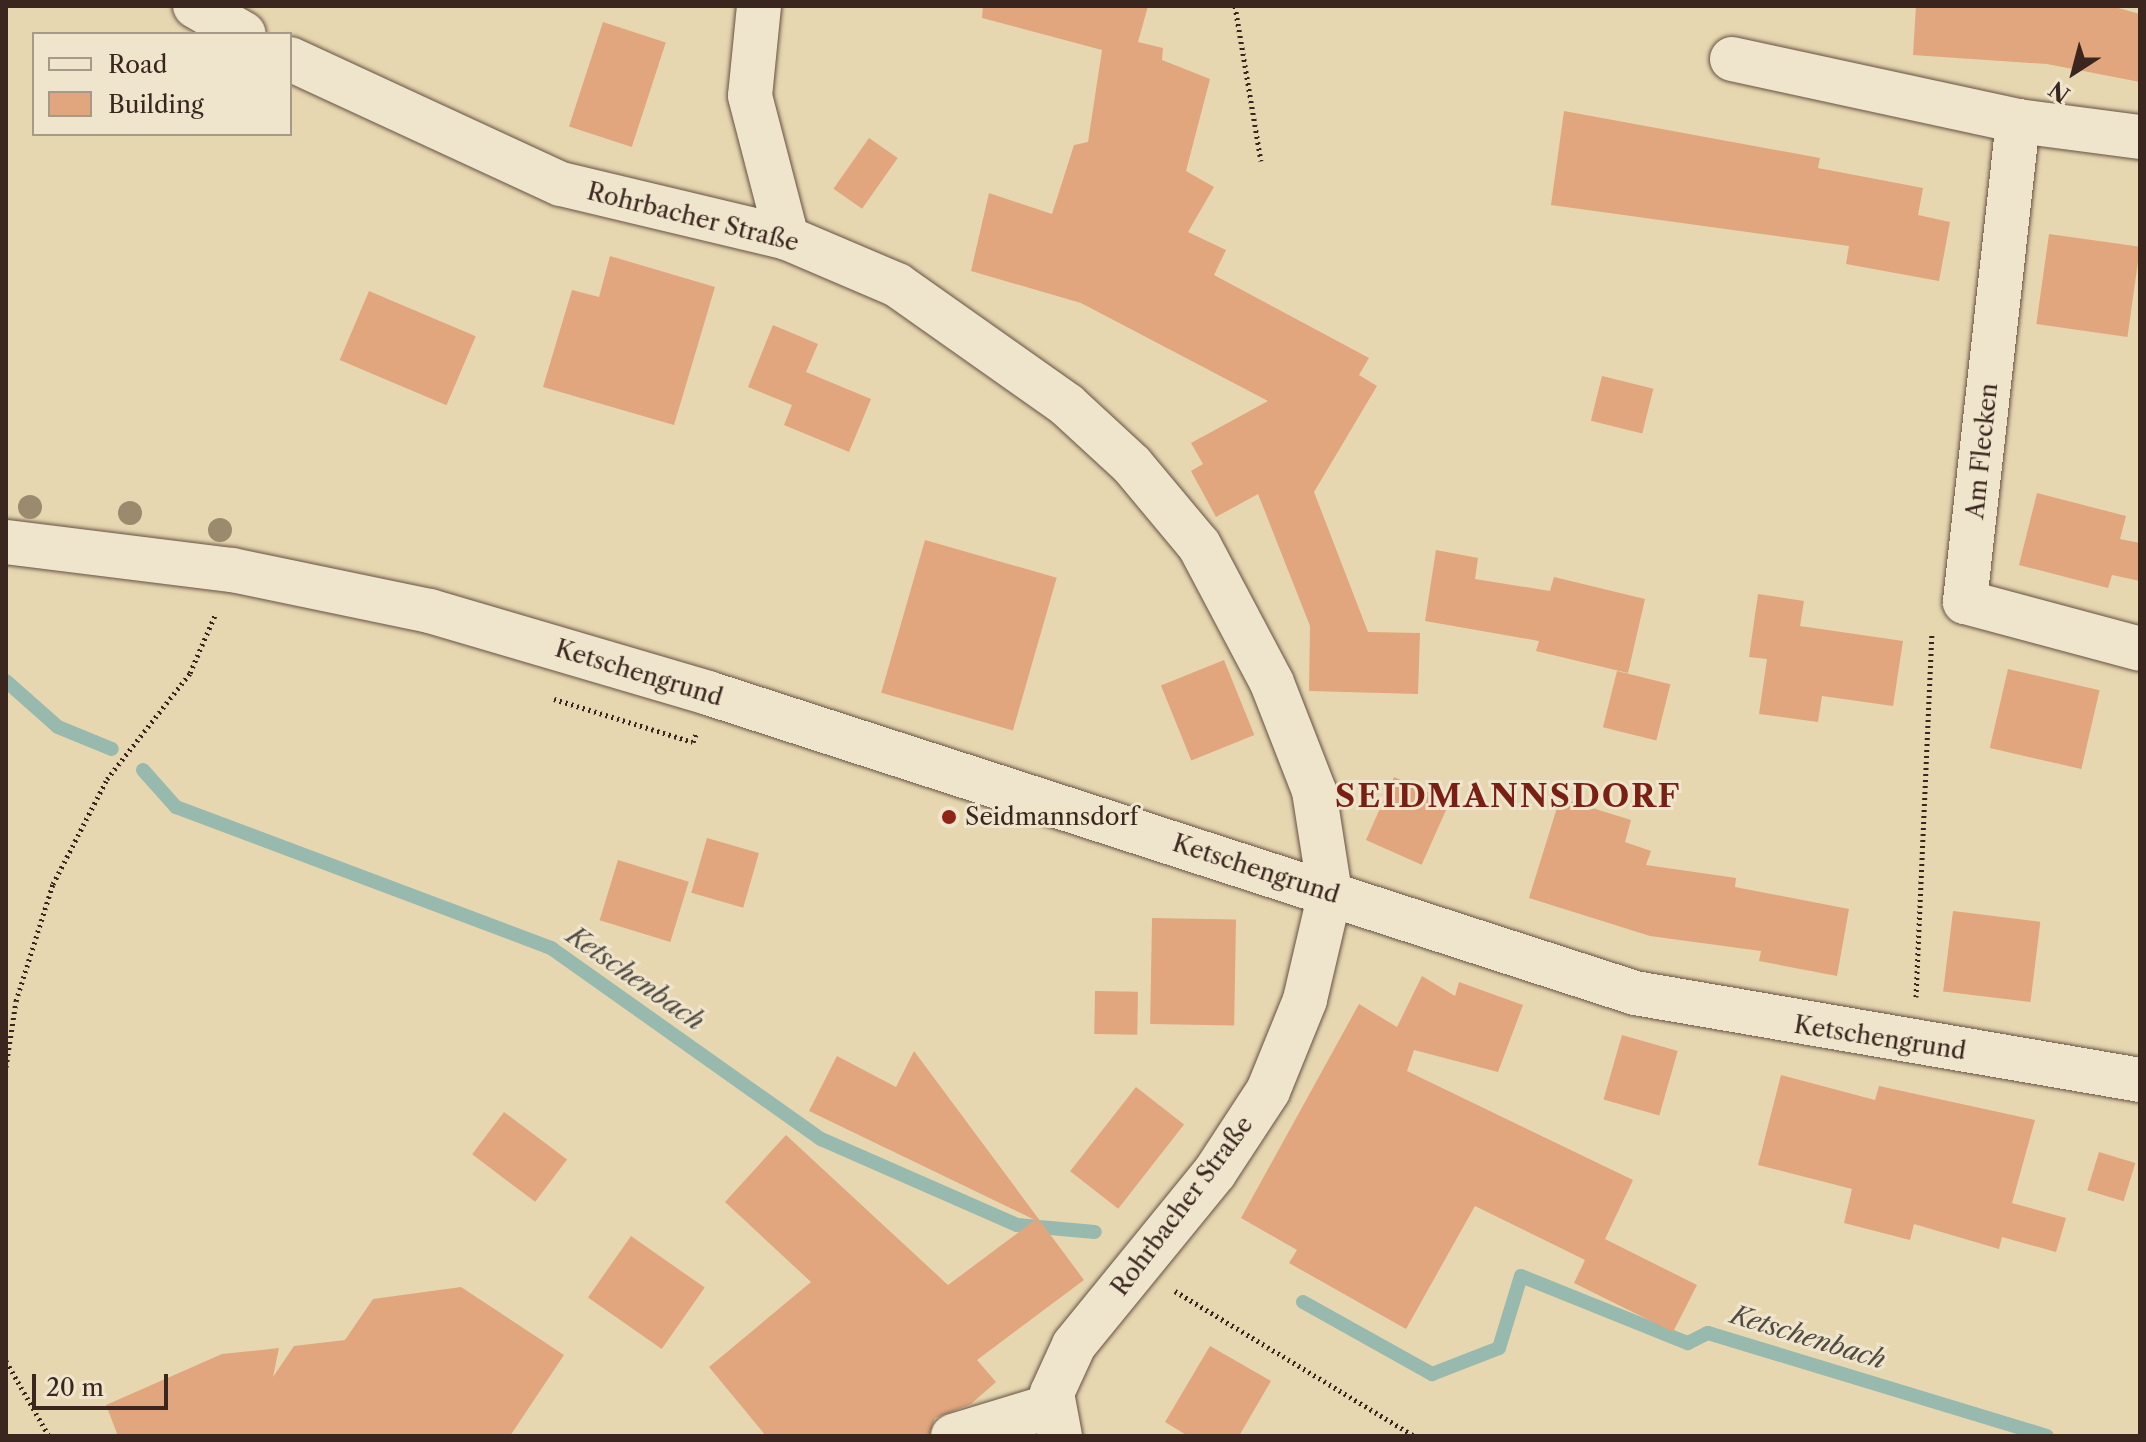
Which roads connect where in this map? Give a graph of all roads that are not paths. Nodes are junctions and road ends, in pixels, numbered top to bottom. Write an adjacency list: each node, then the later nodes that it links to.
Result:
1 (195, 6): 3 (street)
2 (759, 6): 8 (street)
3 (240, 32)
4 (1732, 59): 6 (street)
5 (292, 60): 8 (street, Rohrbacher Straße)
6 (2018, 121): 7 (street); 10 (street, Am Flecken)
7 (2140, 137)
8 (787, 238): 11 (street, Rohrbacher Straße)
9 (6, 542): 11 (street, Ketschengrund)
10 (2140, 649)
11 (1330, 893): 12 (street, Ketschengrund); 13 (street, Rohrbacher Straße)
12 (2140, 1080)
13 (1056, 1421): 14 (street)
14 (953, 1436)

